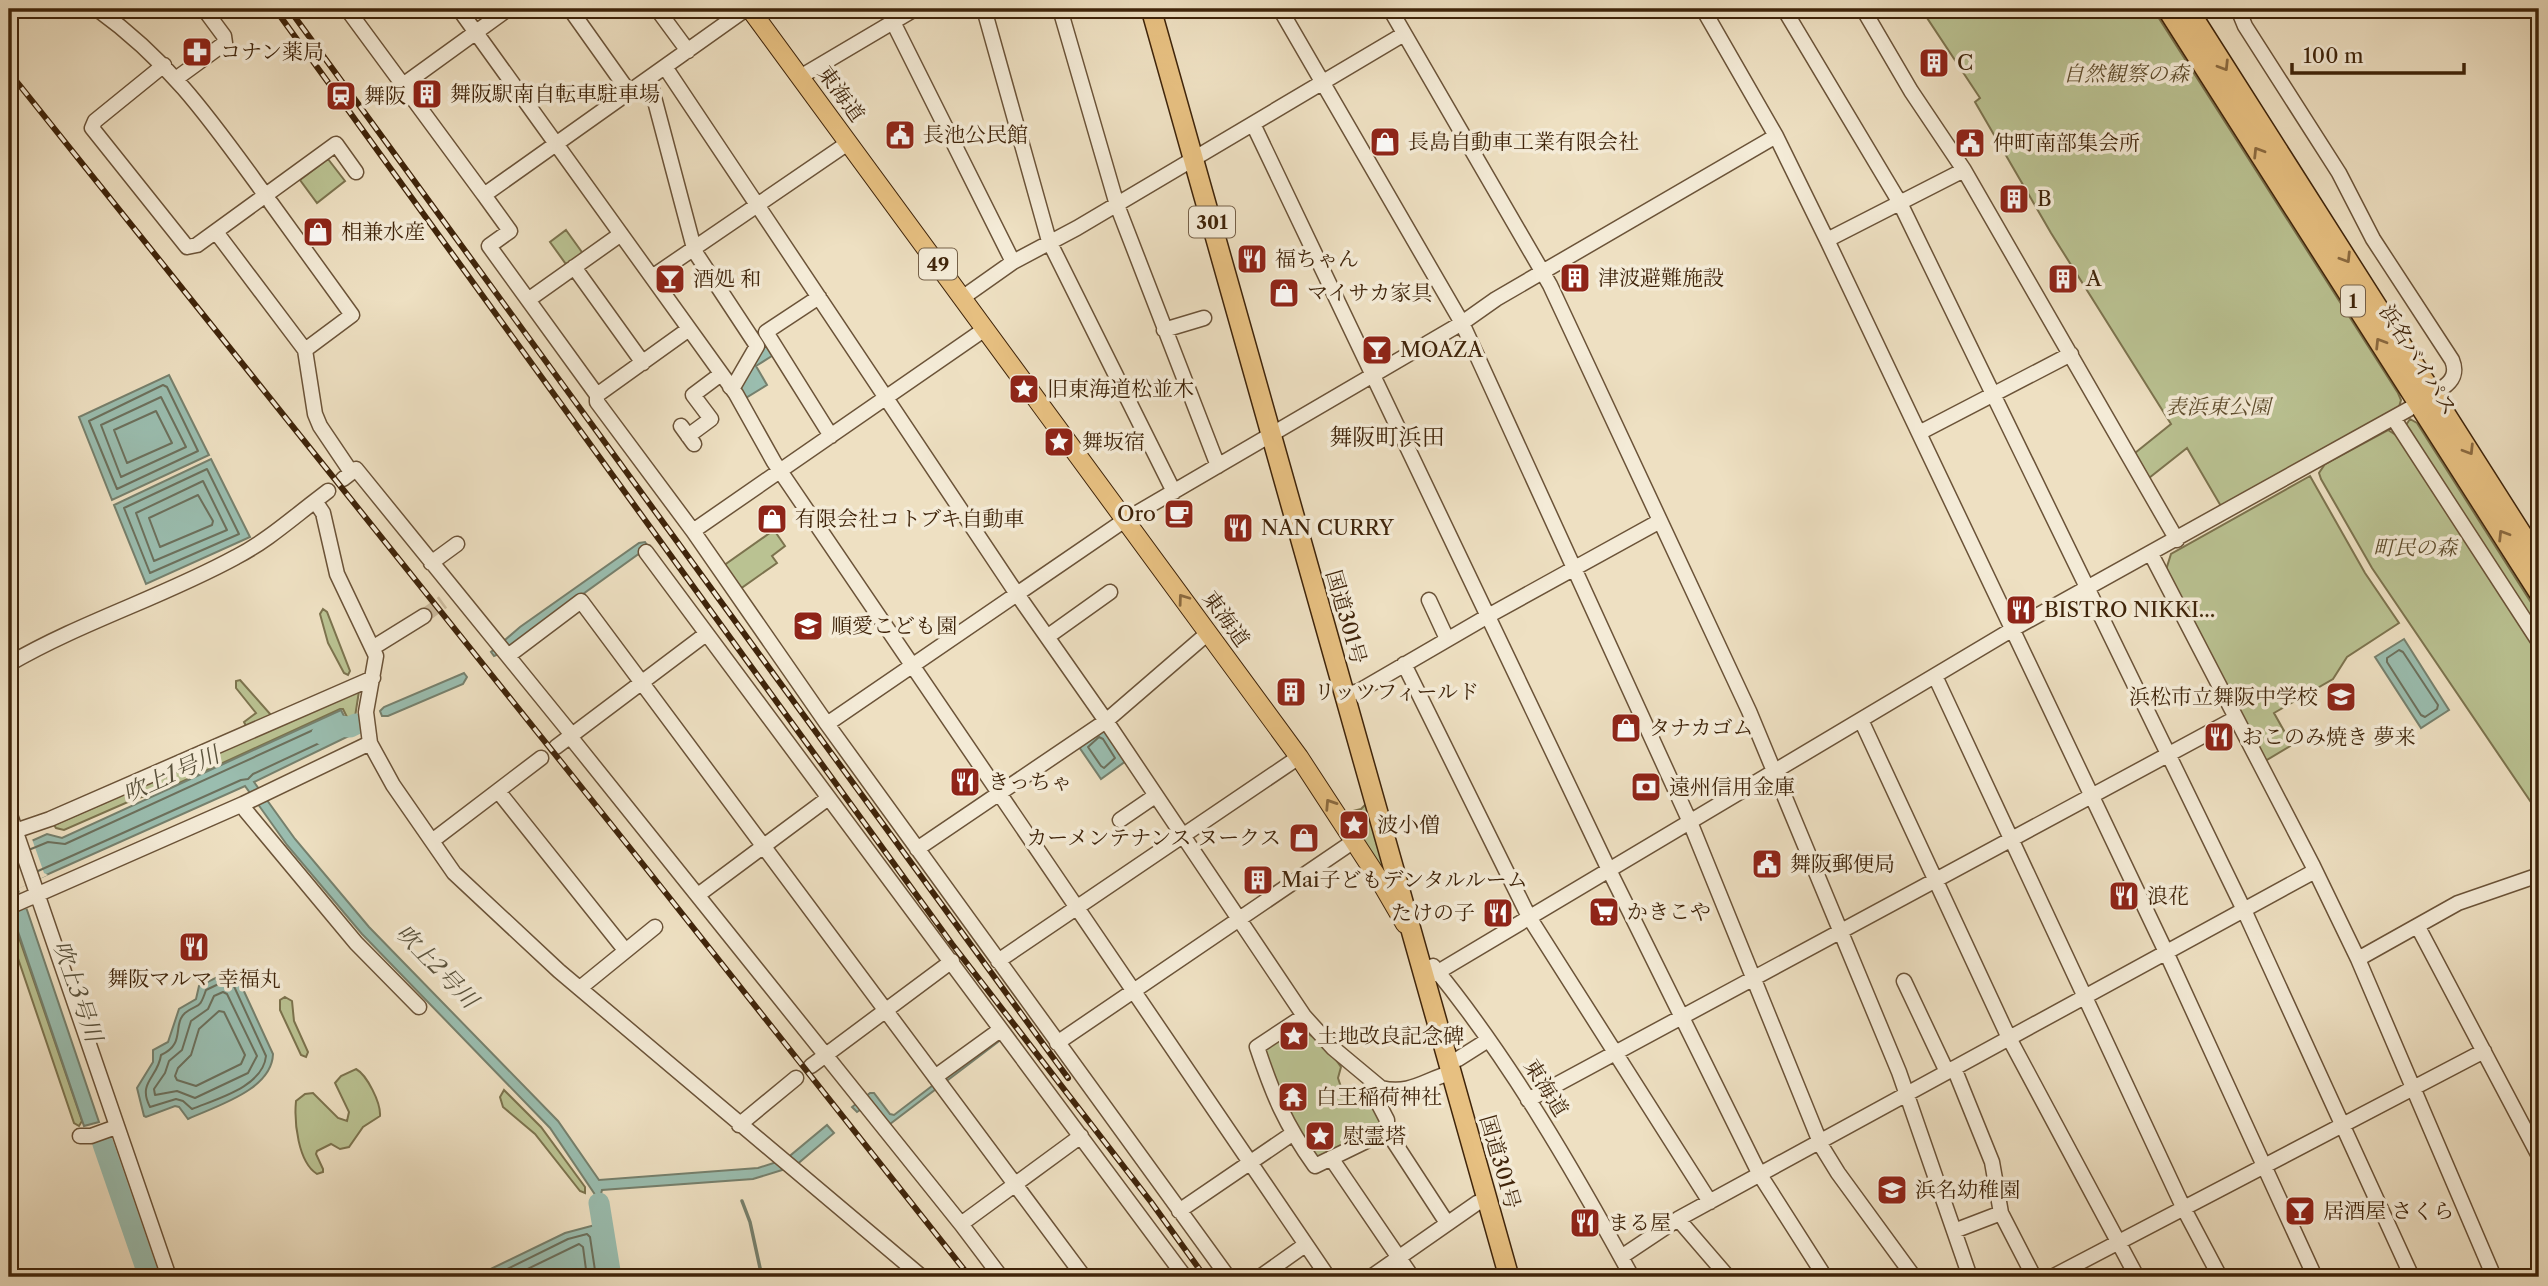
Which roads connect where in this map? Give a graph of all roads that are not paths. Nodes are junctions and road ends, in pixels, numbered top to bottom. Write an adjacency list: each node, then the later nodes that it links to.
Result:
1 (17, 9): 22 (street)
2 (97, 9): 27 (street)
3 (204, 9): 30 (street)
4 (346, 9): 33 (street)
5 (459, 9): 24 (street)
6 (508, 9): 24 (street)
7 (570, 9): 34 (street)
8 (657, 9): 26 (street)
9 (748, 9): 26 (street); 29 (main road, 東海道 / 49)
10 (915, 9): 23 (street)
11 (984, 9): 50 (street)
12 (1060, 9): 46 (street)
13 (1151, 9): 39 (highway, 国道301号 / 301)
14 (1280, 9): 32 (street)
15 (1390, 9): 25 (street)
16 (1703, 9): 36 (street)
17 (1784, 9): 44 (street)
18 (1863, 9): 40 (street)
19 (2167, 9): 98 (highway, 浜名バイパス / 1, one-way to 19)
20 (2188, 9): 92 (highway, 浜名バイパス / 1, one-way to 92)
21 (2238, 9): 70 (street)
22 (9, 15)
23 (891, 15): 29 (street); 52 (street)
24 (476, 32): 33 (street); 38 (street)
25 (1404, 34): 32 (street); 54 (street)
26 (688, 51): 28 (street)
27 (164, 65): 30 (street); 47 (street)
28 (665, 68): 31 (street); 45 (street)
29 (800, 77): 37 (main road, 東海道 / 49)
30 (177, 78): 43 (street)
31 (647, 80): 34 (street); 51 (street)
32 (1323, 83): 35 (street); 60 (street)
33 (402, 85): 42 (street)
34 (629, 92): 38 (street)
35 (1253, 124): 39 (street); 68 (street)
36 (1776, 136): 49 (street); 54 (street)
37 (848, 143): 45 (street); 57 (main road, 東海道 / 49)
38 (556, 144): 42 (street); 48 (street)
39 (1194, 159): 46 (street); 78 (highway, 国道301号 / 301)
40 (1964, 170): 44 (street); 65 (street)
41 (356, 172): 43 (street)
42 (484, 195): 58 (street)
43 (268, 199): 47 (street); 64 (street)
44 (1900, 203): 49 (street); 72 (street)
45 (758, 205): 51 (street); 56 (street)
46 (1117, 205): 50 (street); 63 (street)
47 (216, 232): 64 (street)
48 (621, 234): 53 (street); 55 (street)
49 (1827, 240): 76 (street)
50 (1049, 241): 52 (street); 83 (street)
51 (694, 248): 55 (street); 69 (street)
52 (1013, 262): 57 (street)
53 (574, 267): 58 (street); 66 (street)
54 (1542, 272): 60 (street); 86 (street)
55 (652, 277): 61 (street)
56 (819, 297): 73 (street); 79 (street)
57 (962, 298): 62 (main road, 東海道 / 49)
58 (528, 300): 71 (street)
59 (1205, 318): 63 (street)
60 (1462, 323): 68 (street); 94 (street)
61 (689, 329): 66 (street); 67 (street)
62 (985, 329): 73 (street); 85 (main road, 東海道 / 49)
63 (1164, 330): 80 (street)
64 (305, 350): 93 (street)
65 (2071, 354): 72 (street); 88 (street)
66 (643, 363): 71 (street)
67 (721, 374): 69 (street); 77 (street)
68 (1374, 375): 78 (street); 103 (street)
69 (730, 387): 81 (street)
70 (2442, 388)
71 (597, 395): 87 (street)
72 (1993, 395): 76 (street); 95 (street)
73 (886, 398): 79 (street); 99 (street)
74 (2409, 409): 75 (street)
75 (2394, 419): 88 (street); 109 (street)
76 (1919, 433): 104 (street)
77 (688, 435)
78 (1272, 435): 80 (street); 118 (highway, 国道301号 / 301)
79 (831, 436): 81 (street)
80 (1218, 466): 83 (street)
81 (780, 471): 87 (street); 114 (street)
82 (328, 491): 84 (street)
83 (1174, 492): 85 (street)
84 (314, 501): 110 (street); 112 (street)
85 (1125, 520): 99 (street); 106 (main road, 東海道 / 49, one-way to 85)
86 (1660, 521): 94 (street); 129 (street)
87 (693, 531): 122 (street)
88 (2178, 540): 91 (street)
89 (457, 544): 93 (street)
90 (646, 552): 105 (street)
91 (2151, 554): 95 (street); 119 (street)
92 (2539, 561)
93 (431, 563): 96 (street)
94 (1574, 568): 103 (street); 138 (street)
95 (2087, 589): 104 (street); 126 (street)
96 (455, 592): 101 (street); 111 (street)
97 (1110, 592): 107 (street)
98 (2539, 593)
99 (1017, 594): 107 (street); 114 (street)
100 (1429, 600): 108 (street)
101 (443, 601)
102 (424, 616): 110 (street)
103 (1488, 616): 108 (street); 146 (street)
104 (2013, 629): 116 (street); 133 (street)
105 (706, 634): 117 (street); 134 (street)
106 (1208, 634): 121 (street); 127 (main road, 東海道 / 49)
107 (1047, 637): 121 (street)
108 (1447, 639): 113 (street)
109 (2539, 642)
110 (374, 647): 115 (street)
111 (503, 650): 117 (street); 123 (street)
112 (9, 664)
113 (1404, 664): 118 (street); 155 (street)
114 (912, 665): 122 (street); 131 (street)
115 (375, 671): 124 (street); 139 (street)
116 (1935, 676): 120 (street); 141 (street)
117 (641, 682): 123 (street); 144 (street)
118 (1344, 695): 160 (highway, 国道301号 / 301)
119 (2236, 718): 126 (street); 147 (street)
120 (1861, 720): 129 (street); 149 (street)
121 (1106, 721): 131 (street); 132 (street)
122 (827, 723): 145 (street)
123 (571, 736): 125 (street); 151 (street)
124 (370, 743): 135 (street); 142 (street)
125 (556, 747)
126 (2168, 755): 133 (street); 154 (street)
127 (1298, 757): 140 (street); 143 (main road, 東海道 / 49, one-way to 127)
128 (541, 758): 130 (street)
129 (1774, 771): 138 (street); 159 (street)
130 (498, 791): 142 (street); 161 (street)
131 (999, 793): 145 (street); 153 (street)
132 (1155, 796): 137 (street); 140 (street)
133 (2092, 796): 141 (street); 162 (street)
134 (827, 799): 144 (street); 164 (street)
135 (246, 802): 150 (street); 172 (street)
136 (9, 812): 139 (street)
137 (1120, 820)
138 (1690, 822): 146 (street); 167 (street)
139 (15, 836): 150 (street)
140 (1182, 836): 153 (street); 156 (street)
141 (2012, 840): 149 (street); 171 (street)
142 (432, 841): 169 (street)
143 (1354, 841): 156 (street); 160 (main road, 東海道 / 49)
144 (763, 846): 151 (street); 173 (street)
145 (917, 849): 165 (street)
146 (1609, 870): 155 (street); 175 (street)
147 (2315, 871): 154 (street); 163 (street)
148 (2539, 875): 158 (street)
149 (1936, 881): 159 (street); 177 (street)
150 (31, 892): 152 (street); 194 (street)
151 (698, 895): 182 (street)
152 (9, 907)
153 (1076, 908): 165 (street); 170 (street)
154 (2244, 909): 162 (street); 193 (street)
155 (1529, 918): 166 (street); 181 (street)
156 (1238, 920): 170 (street); 174 (street)
157 (655, 927): 161 (street)
158 (2418, 927): 163 (street); 180 (street)
159 (1841, 932): 167 (street); 190 (street)
160 (1416, 946): 166 (highway, 国道301号 / 301)
161 (625, 950): 169 (street)
162 (2166, 951): 171 (street); 203 (street)
163 (2358, 959): 189 (street)
164 (952, 961): 173 (street); 176 (street)
165 (998, 961): 179 (street)
166 (1431, 974): 178 (street, 東海道); 184 (highway, 国道301号 / 301)
167 (1753, 979): 175 (street); 199 (street)
168 (1904, 981): 185 (street)
169 (580, 988): 192 (street)
170 (1133, 991): 179 (street); 202 (street)
171 (2084, 996): 177 (street); 208 (street)
172 (419, 1007)
173 (885, 1010): 182 (street); 187 (street)
174 (1304, 1016): 188 (street); 196 (street)
175 (1682, 1017): 181 (street); 204 (street)
176 (1002, 1033): 187 (street); 198 (street)
177 (2009, 1038): 185 (street); 215 (street)
178 (1488, 1040): 184 (street); 191 (street, 東海道)
179 (1057, 1043): 209 (street)
180 (2484, 1051): 189 (street); 200 (street)
181 (1616, 1053): 191 (street); 207 (street)
182 (826, 1054): 183 (street); 213 (street)
183 (811, 1066)
184 (1454, 1066): 188 (street); 206 (highway, 国道301号 / 301)
185 (1950, 1070): 190 (street); 210 (street)
186 (796, 1077): 192 (street)
187 (938, 1081): 205 (street)
188 (1378, 1086): 195 (street)
189 (2413, 1088): 193 (street); 241 (street)
190 (1907, 1094): 199 (street); 214 (street)
191 (1528, 1100): 217 (street, 東海道)
192 (740, 1125): 220 (street)
193 (2342, 1125): 203 (street); 240 (street)
194 (116, 1128): 197 (street); 219 (street)
195 (1387, 1131): 201 (street); 212 (street)
196 (1292, 1133): 201 (street); 202 (street)
197 (79, 1136)
198 (1080, 1136): 205 (street); 223 (street)
199 (1819, 1142): 204 (street); 233 (street)
200 (2539, 1156)
201 (1332, 1158): 218 (street)
202 (1250, 1163): 209 (street); 216 (street)
203 (2264, 1166): 208 (street); 239 (street)
204 (1760, 1175): 207 (street); 232 (street)
205 (1015, 1184): 213 (street); 222 (street)
206 (1487, 1200): 212 (street); 229 (highway, 国道301号 / 301)
207 (1710, 1202): 211 (street)
208 (2184, 1209): 215 (street); 238 (street)
209 (1179, 1211): 224 (street)
210 (2001, 1213): 214 (street); 235 (street)
211 (1678, 1219): 217 (street); 231 (street)
212 (1447, 1223): 218 (street)
213 (961, 1224): 221 (street)
214 (1954, 1231): 234 (street)
215 (2119, 1243): 236 (street); 237 (street)
216 (1306, 1245): 225 (street); 226 (street)
217 (1621, 1257): 230 (street, 東海道)
218 (1399, 1258): 227 (street); 228 (street)
219 (169, 1277)
220 (922, 1277)
221 (1001, 1277)
222 (1084, 1277)
223 (1185, 1277)
224 (1228, 1277)
225 (1260, 1277)
226 (1328, 1277)
227 (1371, 1277)
228 (1412, 1277)
229 (1509, 1277)
230 (1632, 1277)
231 (1728, 1277)
232 (1825, 1277)
233 (1914, 1277)
234 (1970, 1277)
235 (2034, 1277)
236 (2052, 1277)
237 (2137, 1277)
238 (2220, 1277)
239 (2315, 1277)
240 (2412, 1277)
241 (2494, 1277)

